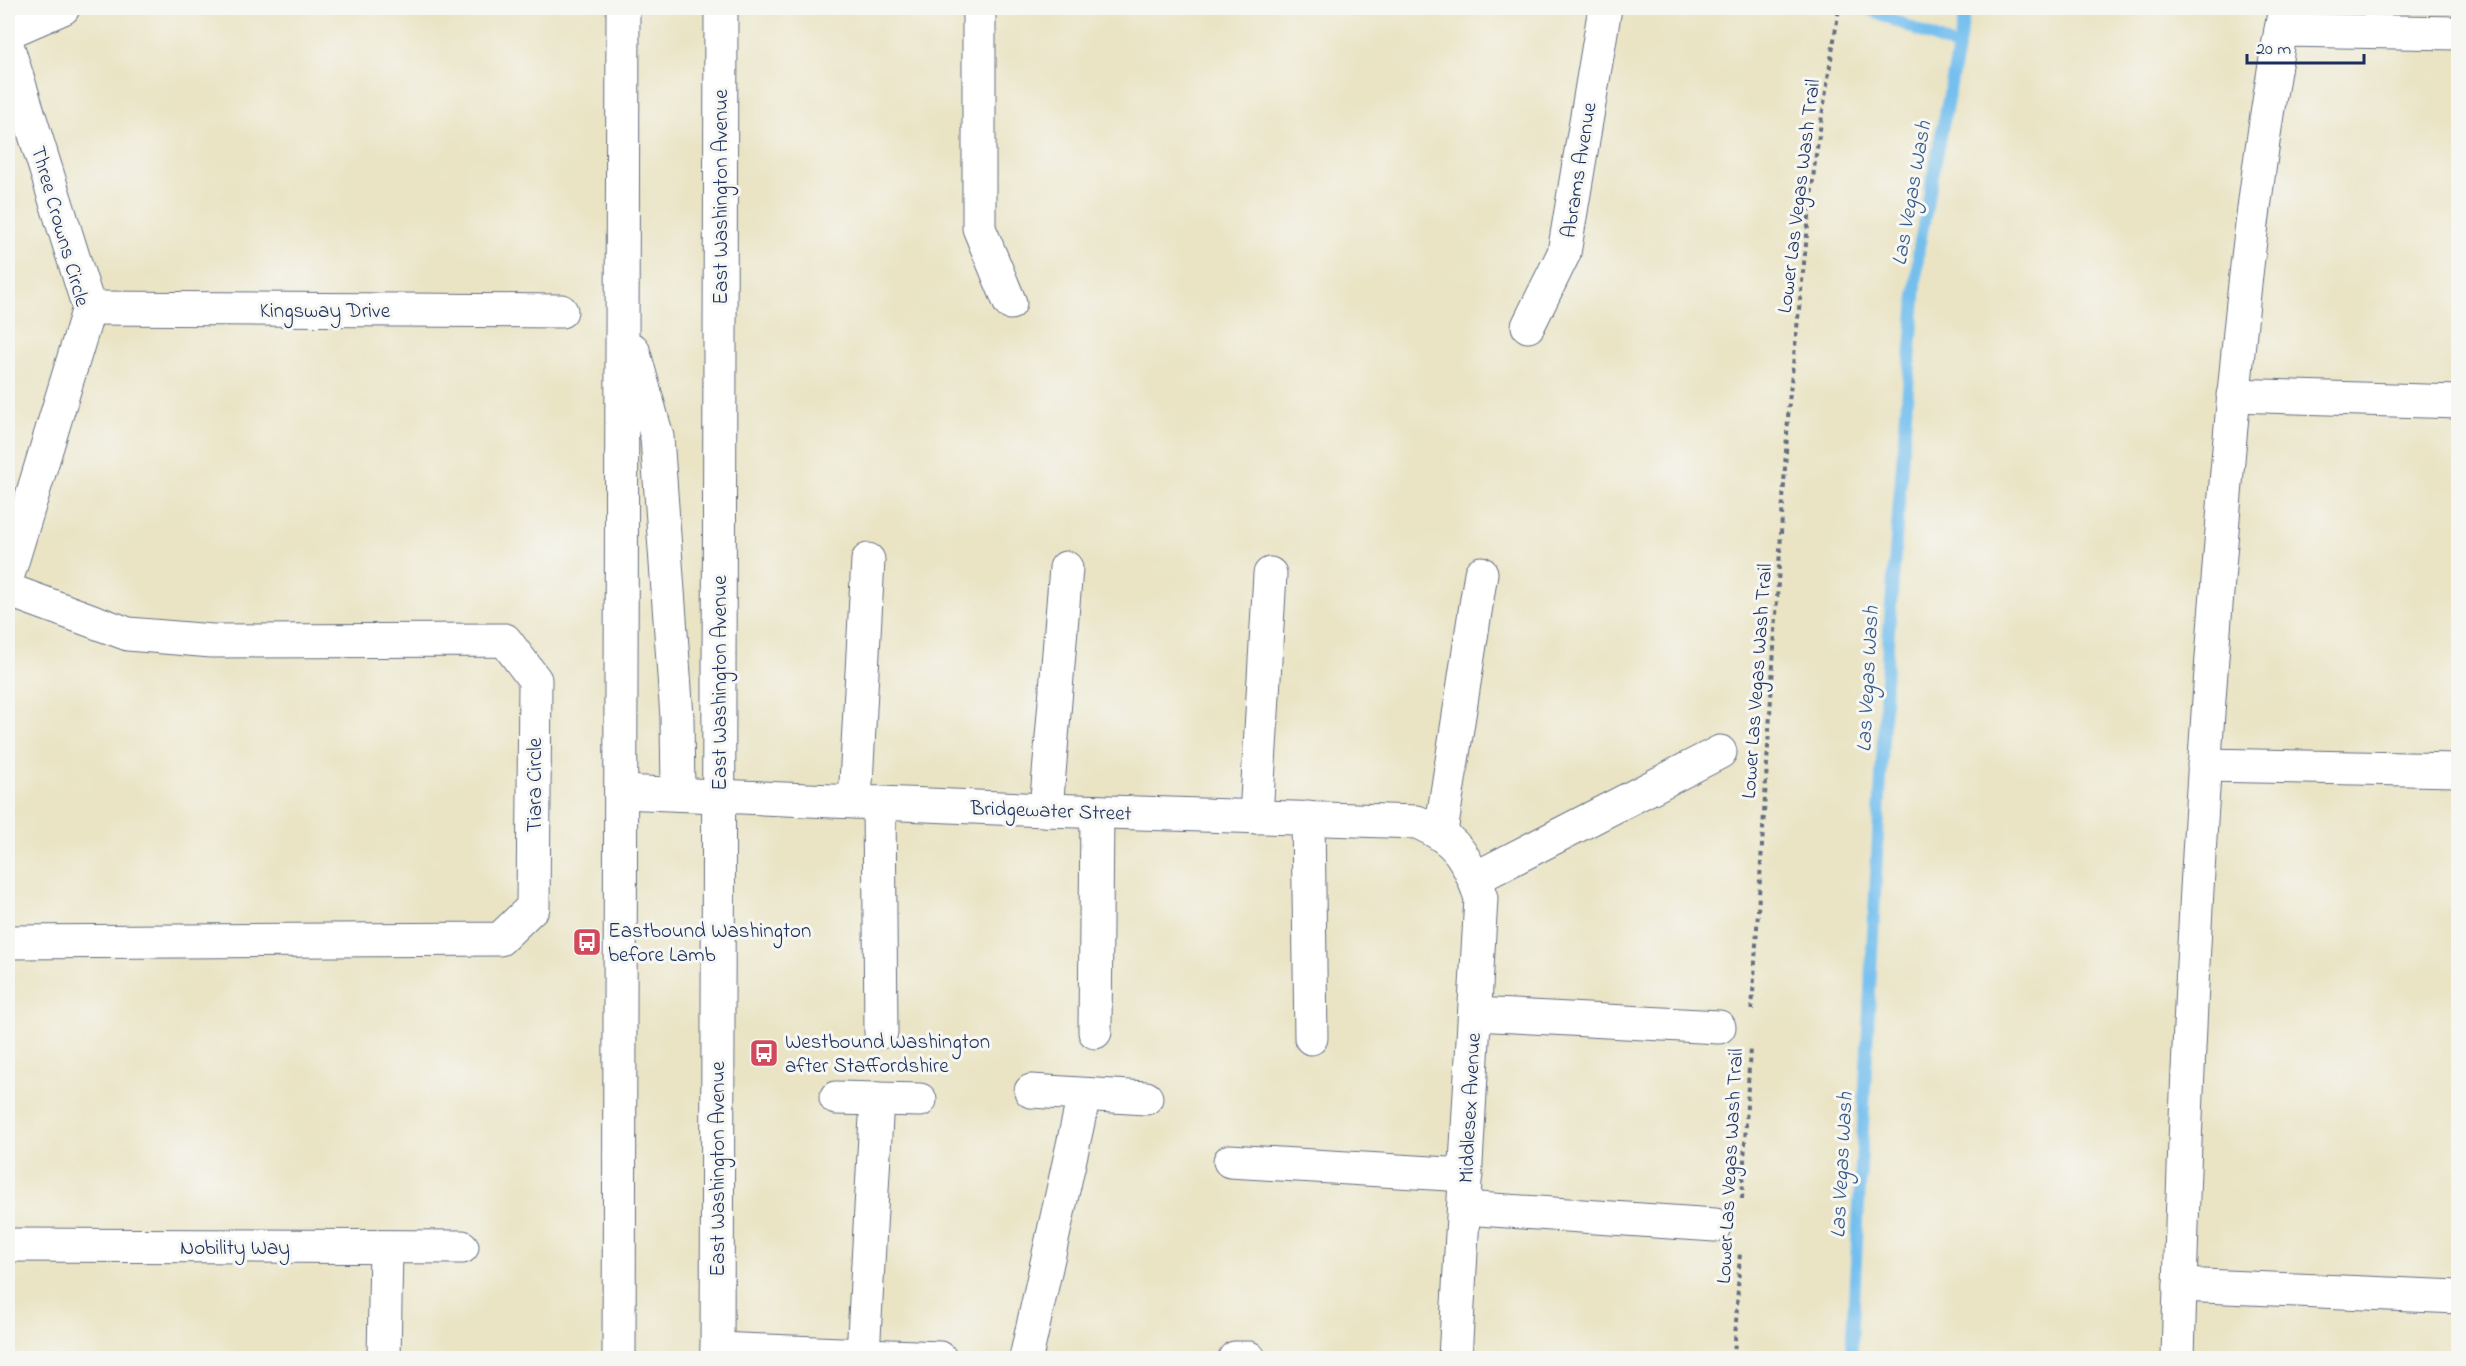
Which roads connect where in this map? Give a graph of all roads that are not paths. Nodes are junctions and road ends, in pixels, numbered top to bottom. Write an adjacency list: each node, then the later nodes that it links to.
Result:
1 (63, 8): 7 (street)
2 (623, 8): 13 (street)
3 (721, 8): 28 (street, East Washington Avenue)
4 (979, 8): 10 (street)
5 (1605, 8): 14 (street, Abrams Avenue)
6 (2283, 19): 8 (street); 15 (street)
7 (8, 32)
8 (2458, 33)
9 (8, 48): 11 (street, Three Crowns Circle)
10 (1010, 303)
11 (89, 308): 12 (street, Kingsway Drive); 21 (street, Three Crowns Circle)
12 (561, 311)
13 (622, 311): 26 (street); 27 (street)
14 (1528, 326)
15 (2233, 395): 16 (street); 24 (street)
16 (2458, 402)
17 (868, 560): 29 (street)
18 (1066, 567): 30 (street)
19 (1481, 573): 34 (street)
20 (1270, 574): 32 (street)
21 (8, 575)
22 (8, 590): 36 (street, Tiara Circle)
23 (1720, 753): 35 (street)
24 (2204, 765): 25 (street); 55 (street)
25 (2458, 770)
26 (621, 792): 27 (street, Bridgewater Street); 60 (street)
27 (678, 794): 28 (street, Bridgewater Street)
28 (719, 795): 29 (street, Bridgewater Street); 57 (street, East Washington Avenue)
29 (867, 802): 30 (street, Bridgewater Street); 39 (street)
30 (1046, 810): 31 (street, Bridgewater Street)
31 (1097, 812): 32 (street, Bridgewater Street); 40 (street)
32 (1256, 817): 33 (street, Bridgewater Street)
33 (1308, 818): 34 (street, Bridgewater Street); 41 (street)
34 (1441, 832): 35 (street, Bridgewater Street)
35 (1471, 870): 37 (street, Middlesex Avenue)
36 (8, 942)
37 (1475, 1014): 38 (street); 49 (street, Middlesex Avenue)
38 (1719, 1027)
39 (881, 1032)
40 (1095, 1032)
41 (1311, 1038)
42 (1031, 1091): 43 (street)
43 (1084, 1095): 45 (street); 62 (street)
44 (836, 1098): 46 (street)
45 (1146, 1098)
46 (877, 1099): 47 (street); 58 (street)
47 (920, 1100)
48 (1230, 1161): 49 (street)
49 (1466, 1175): 50 (street, Middlesex Avenue)
50 (1464, 1208): 51 (street); 63 (street, Middlesex Avenue)
51 (1727, 1233)
52 (8, 1245): 54 (street, Nobility Way)
53 (462, 1247): 54 (street, Nobility Way)
54 (386, 1248): 59 (street)
55 (2180, 1285): 56 (street); 64 (street)
56 (2458, 1297)
57 (717, 1354): 58 (street)
58 (876, 1356): 61 (street)
59 (384, 1359)
60 (619, 1359)
61 (940, 1359)
62 (1026, 1359)
63 (1455, 1359)
64 (2178, 1359)

